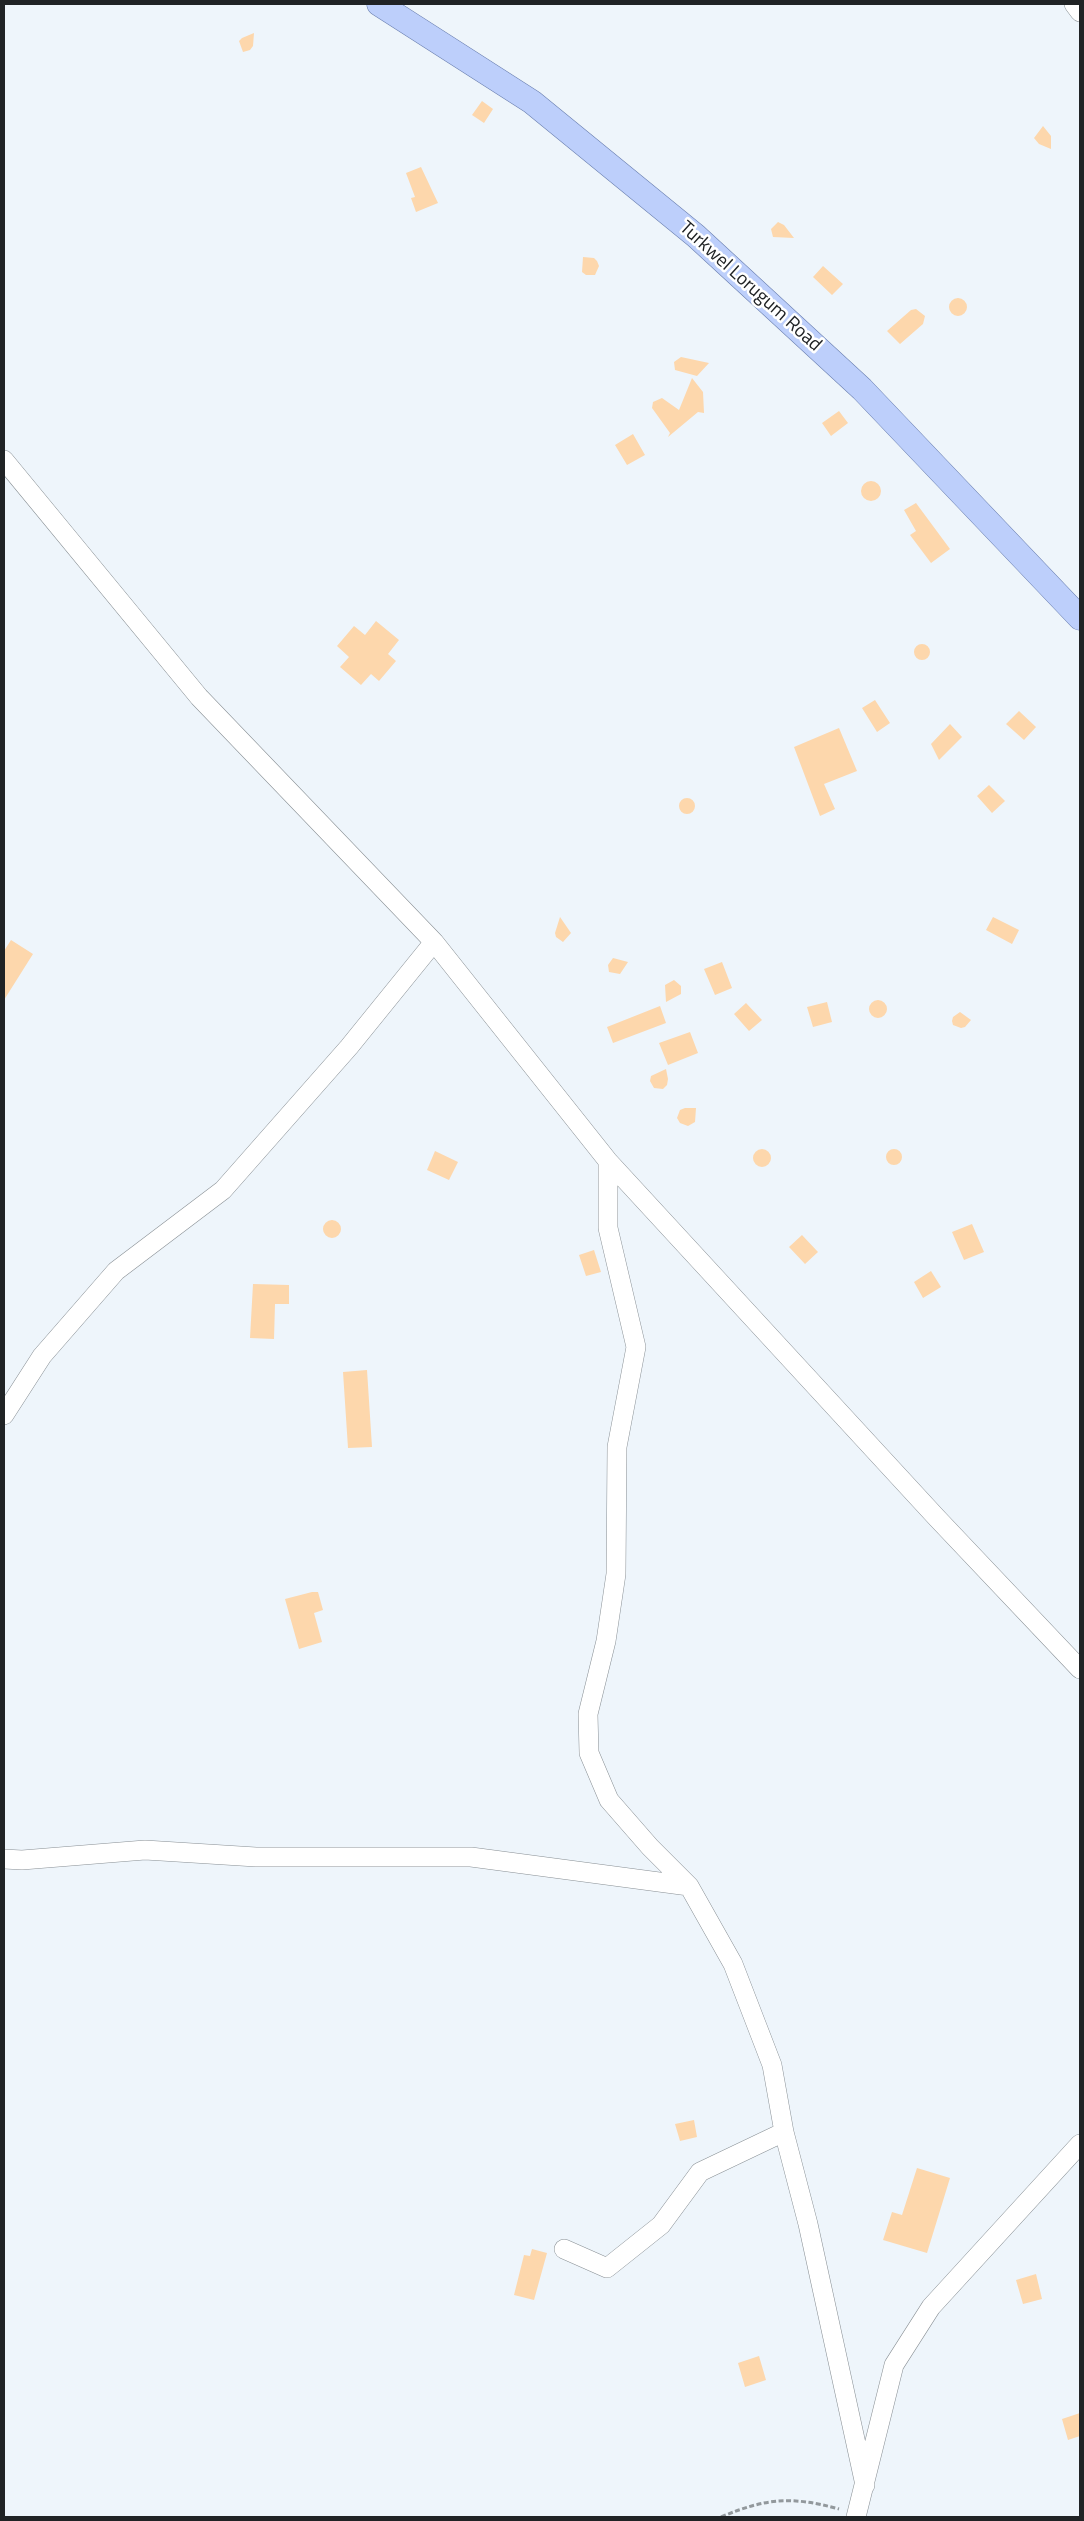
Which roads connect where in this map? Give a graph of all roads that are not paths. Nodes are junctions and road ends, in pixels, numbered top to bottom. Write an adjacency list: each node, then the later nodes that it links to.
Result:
1 (379, 4): 5 (main road, Turkwel Lorugum Road)
2 (1074, 4): 3 (street)
3 (1080, 12)
4 (4, 460): 6 (street)
5 (1080, 618)
6 (434, 942): 7 (street); 8 (street)
7 (608, 1161): 9 (street); 11 (street)
8 (4, 1415)
9 (1080, 1669)
10 (10, 1858): 11 (street)
11 (689, 1886): 12 (street)
12 (784, 2132): 14 (street); 15 (street)
13 (1080, 2144): 15 (street)
14 (564, 2249)
15 (865, 2485): 16 (street)
16 (857, 2515)

